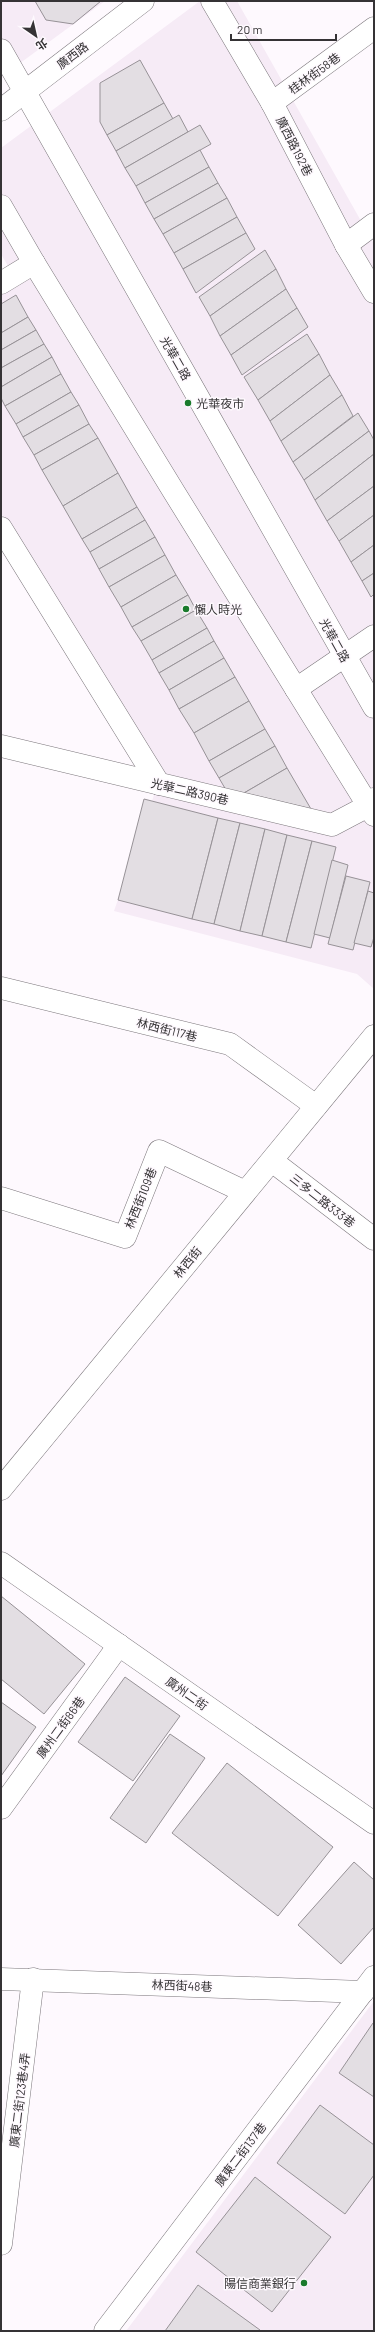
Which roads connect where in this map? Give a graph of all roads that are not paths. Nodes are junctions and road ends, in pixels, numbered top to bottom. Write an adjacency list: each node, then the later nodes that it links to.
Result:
1 (143, 1): 5 (street, 廣西路)
2 (212, 1): 6 (street, 廣西路192巷)
3 (374, 28): 6 (street, 桂林街58巷)
4 (1, 50): 5 (street, 光華二路)
5 (24, 92): 7 (street, 廣西路); 16 (street, 光華二路)
6 (272, 103): 10 (street, 廣西路192巷)
7 (1, 110)
8 (1, 206): 11 (street)
9 (374, 224): 10 (street)
10 (346, 245): 13 (street, 廣西路192巷)
11 (34, 264): 12 (street); 17 (street)
12 (1, 283)
13 (374, 292)
14 (1, 528): 20 (street)
15 (374, 636): 16 (street)
16 (344, 657): 17 (street); 18 (street, 光華二路)
17 (296, 689): 21 (street)
18 (374, 707)
19 (1, 746): 20 (street, 光華二路390巷)
20 (159, 784): 21 (street, 光華二路390巷)
21 (372, 807)
22 (1, 988): 24 (street, 林西街117巷)
23 (374, 1036): 24 (street, 林西街)
24 (316, 1106): 25 (street, 林西街)
25 (272, 1161): 26 (street, 林西街); 28 (street, 三多二路333巷)
26 (246, 1192): 27 (street, 林西街109巷); 29 (street, 林西街)
27 (1, 1198)
28 (374, 1239)
29 (1, 1489)
30 (1, 1563): 31 (street, 廣州二街)
31 (119, 1646): 32 (street, 廣州二街86巷); 33 (street, 廣州二街)
32 (1, 1808)
33 (374, 1823)
34 (1, 1979): 35 (street, 林西街48巷)
35 (33, 1979): 36 (street, 林西街48巷); 37 (street, 廣東二街123巷4弄)
36 (369, 1984): 38 (street, 廣東二街137巷)
37 (1, 2244)
38 (105, 2331)

